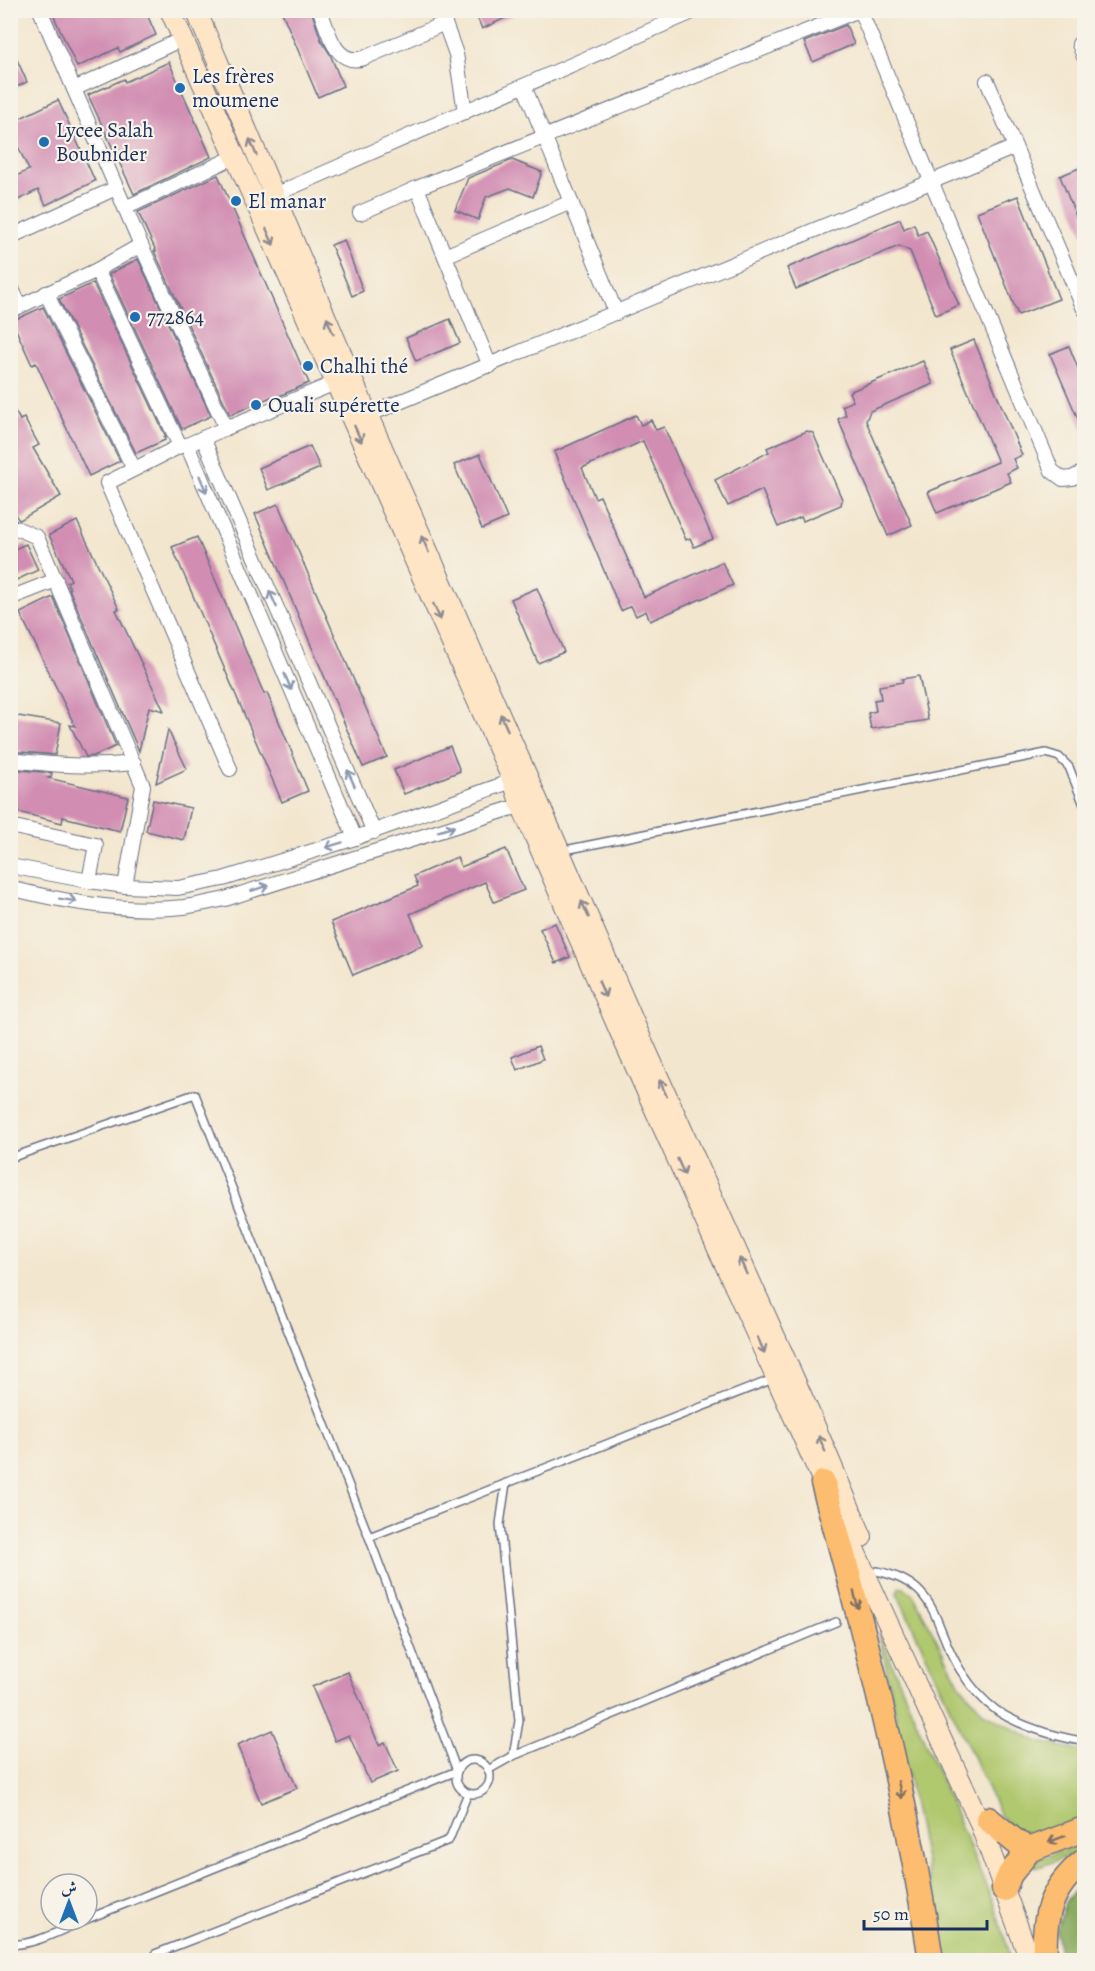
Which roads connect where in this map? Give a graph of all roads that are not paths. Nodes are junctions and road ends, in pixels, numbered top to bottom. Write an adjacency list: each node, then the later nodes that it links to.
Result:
1 (40, 10): 11 (street)
2 (170, 10): 8 (main road)
3 (196, 10): 19 (main road, one-way to 3)
4 (320, 10): 7 (street)
5 (697, 10): 10 (street)
6 (860, 10): 13 (street); 16 (street)
7 (442, 17): 12 (street)
8 (182, 39): 11 (street); 15 (main road)
9 (987, 81): 14 (street)
10 (524, 86): 12 (street); 13 (street)
11 (74, 89): 17 (street)
12 (465, 112): 19 (street)
13 (545, 138): 18 (street); 20 (street)
14 (1015, 147): 16 (street); 30 (street)
15 (234, 157): 21 (street); 33 (main road, one-way to 33)
16 (932, 182): 31 (street); 39 (street)
17 (116, 188): 21 (street); 23 (street)
18 (417, 188): 22 (street); 25 (street)
19 (274, 195): 34 (main road, one-way to 19)
20 (571, 202): 25 (street); 31 (street)
21 (124, 208): 24 (street)
22 (360, 213)
23 (10, 237)
24 (141, 245): 26 (street); 35 (street)
25 (445, 256): 32 (street)
26 (97, 270): 28 (street); 37 (street)
27 (10, 285): 29 (street)
28 (46, 293): 29 (street); 38 (street)
29 (15, 309)
30 (1084, 309)
31 (616, 313): 32 (street)
32 (490, 366): 34 (street)
33 (335, 383): 35 (street); 46 (main road, one-way to 46)
34 (368, 415): 46 (main road, one-way to 34)
35 (226, 428): 36 (street)
36 (203, 438): 37 (street); 50 (street, one-way to 36)
37 (184, 446): 38 (street); 51 (street, one-way to 51)
38 (134, 470): 45 (street)
39 (1084, 472)
40 (12, 526): 41 (street)
41 (56, 580): 42 (street); 44 (street)
42 (10, 598)
43 (10, 760): 44 (street)
44 (134, 763): 55 (street)
45 (230, 769)
46 (520, 778): 47 (main road); 50 (street)
47 (529, 803): 52 (main road); 56 (street, one-way to 47)
48 (1084, 805): 52 (lane)
49 (10, 826): 54 (street)
50 (374, 832): 51 (street)
51 (355, 838): 55 (street, one-way to 55)
52 (552, 854): 58 (main road)
53 (10, 866): 54 (street)
54 (89, 881): 55 (street)
55 (125, 886)
56 (10, 888)
57 (10, 1158): 61 (lane)
58 (783, 1374): 59 (lane); 60 (main road); 62 (main road, one-way to 58)
59 (506, 1483): 61 (lane); 65 (lane)
60 (824, 1483): 73 (main road); 78 (highway, one-way to 78)
61 (369, 1537): 67 (lane)
62 (877, 1571): 64 (lane); 69 (main road)
63 (837, 1622): 65 (lane)
64 (1084, 1741)
65 (513, 1756): 66 (lane)
66 (488, 1770): 67 (lane); 68 (lane)
67 (457, 1771): 68 (lane); 74 (lane)
68 (468, 1793): 77 (lane)
69 (988, 1820): 71 (highway); 73 (main road)
70 (1084, 1828): 71 (highway, one-way to 71)
71 (1029, 1850): 73 (highway)
72 (1084, 1861): 80 (highway)
73 (1007, 1882): 79 (main road); 80 (main road)
74 (99, 1915)
75 (55, 1932): 76 (lane)
76 (10, 1944)
77 (155, 1954)
78 (931, 1960)
79 (1030, 1960)
80 (1045, 1960)

